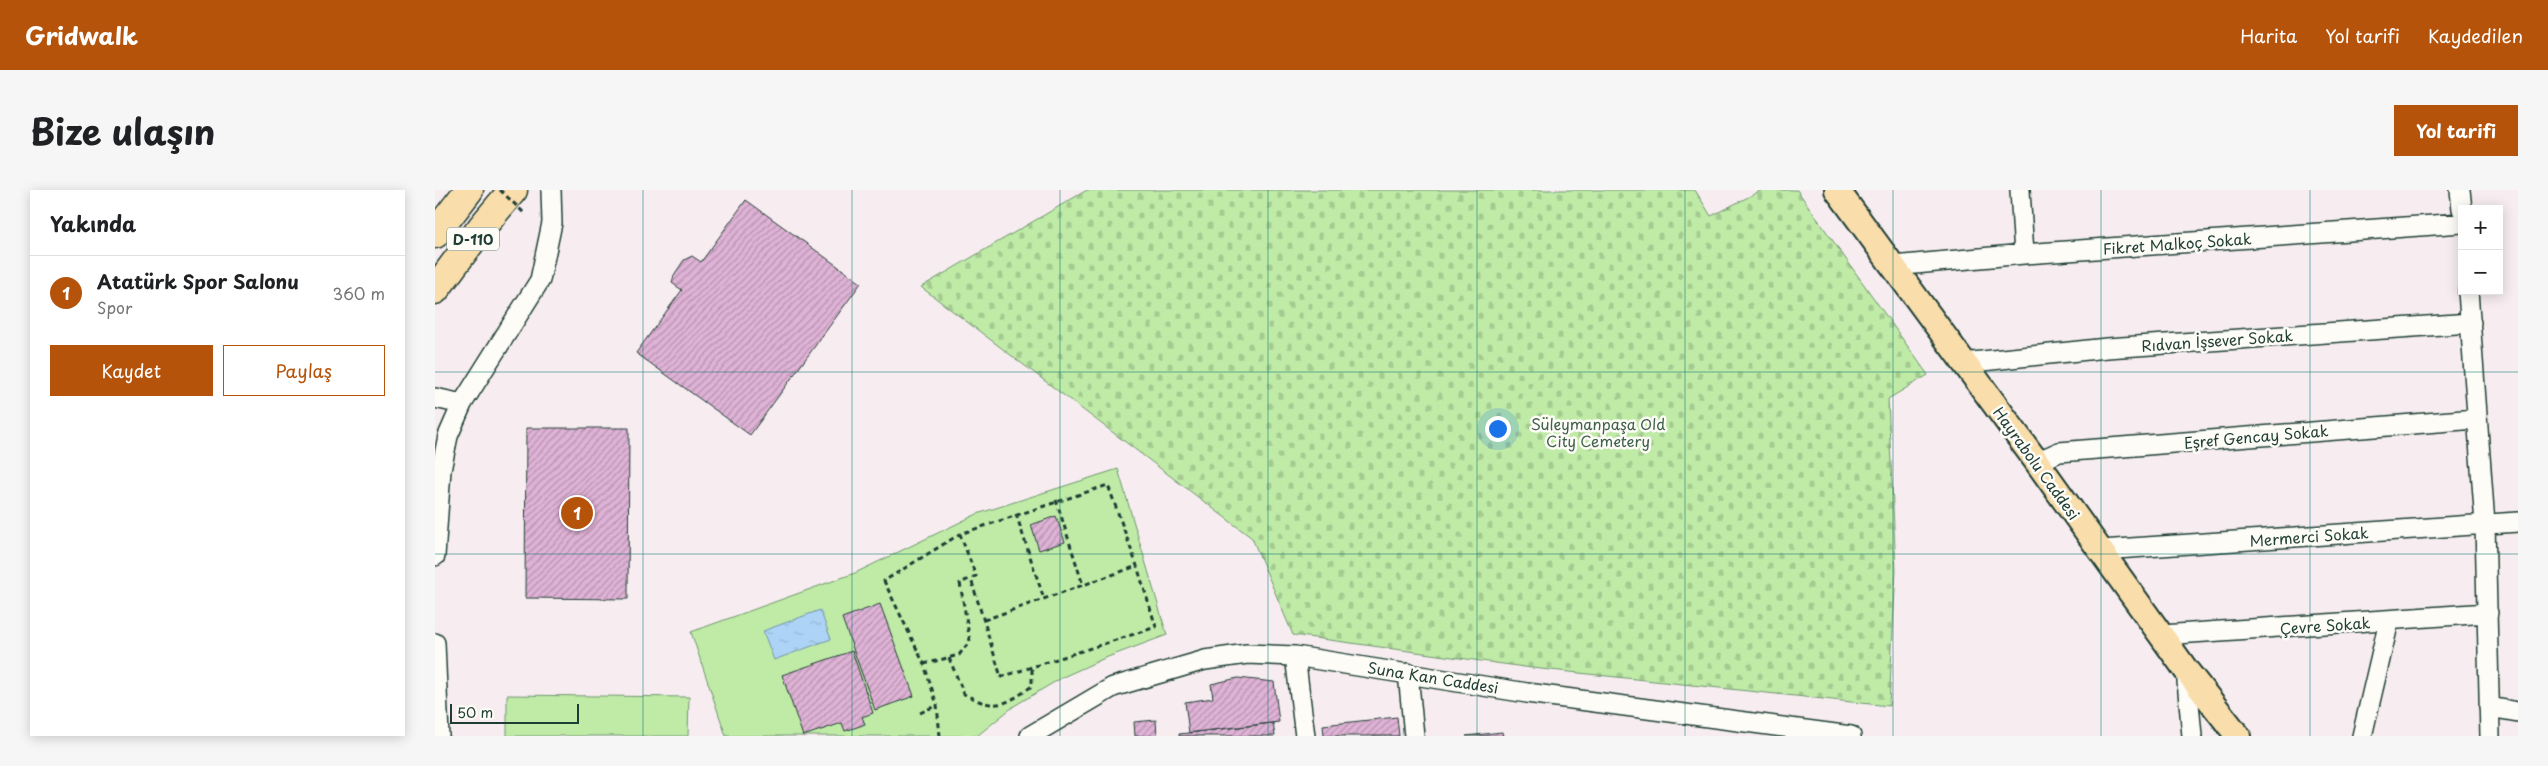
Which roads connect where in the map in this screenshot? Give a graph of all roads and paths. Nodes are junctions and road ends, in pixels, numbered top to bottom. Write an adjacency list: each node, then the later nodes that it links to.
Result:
1 (469, 190): 10 (highway, D-110)
2 (500, 190): 7 (path, bridge)
3 (551, 190): 18 (street)
4 (1837, 190): 12 (main road, Hayrabolu Caddesi)
5 (2020, 190): 11 (street)
6 (2460, 190): 8 (street)
7 (519, 202): 13 (highway, D-110)
8 (2462, 205)
9 (2458, 223): 11 (street, Fikret Malkoç Sokak)
10 (435, 234)
11 (2024, 254): 12 (street, Fikret Malkoç Sokak)
12 (1893, 266): 16 (main road, Hayrabolu Caddesi)
13 (435, 290)
14 (2468, 295): 15 (street)
15 (2471, 323): 16 (street, Rıdvan İşsever Sokak); 19 (street)
16 (1963, 363): 20 (main road, Hayrabolu Caddesi)
17 (435, 398): 18 (street)
18 (462, 404): 27 (street)
19 (2476, 419): 20 (street, Eşref Gencay Sokak); 24 (street)
20 (2037, 462): 26 (main road, Hayrabolu Caddesi)
21 (1056, 500): 22 (path); 28 (path); 30 (path)
22 (1016, 514): 25 (path); 31 (path)
23 (2518, 522): 24 (street, Mermerci Sokak)
24 (2485, 524): 26 (street, Mermerci Sokak); 32 (street)
25 (960, 534): 29 (path); 39 (path)
26 (2101, 550): 35 (main road, Hayrabolu Caddesi)
27 (435, 556)
28 (1137, 566): 30 (path); 40 (path)
29 (971, 578): 33 (path); 38 (path)
30 (1083, 585): 31 (path)
31 (1044, 599): 33 (path)
32 (2489, 613): 34 (street, Çevre Sokak); 44 (street)
33 (984, 620): 40 (path)
34 (2389, 621): 35 (street, Çevre Sokak); 55 (street)
35 (2162, 635): 41 (main road, Hayrabolu Caddesi)
36 (435, 643): 47 (street)
37 (1295, 656): 42 (street, Suna Kan Caddesi); 49 (street, Suna Kan Caddesi); 50 (street)
38 (949, 658): 39 (path); 40 (path)
39 (923, 664): 43 (path)
40 (1032, 667)
41 (2186, 670): 53 (street); 54 (main road, Hayrabolu Caddesi)
42 (1408, 673): 51 (street); 52 (street, Suna Kan Caddesi)
43 (937, 705): 46 (path); 48 (path)
44 (2489, 707): 45 (street); 56 (street)
45 (2518, 712)
46 (920, 713)
47 (439, 736)
48 (939, 736)
49 (1030, 736)
50 (1305, 736)
51 (1414, 736)
52 (1851, 736)
53 (2192, 736)
54 (2238, 736)
55 (2362, 736)
56 (2490, 736)

